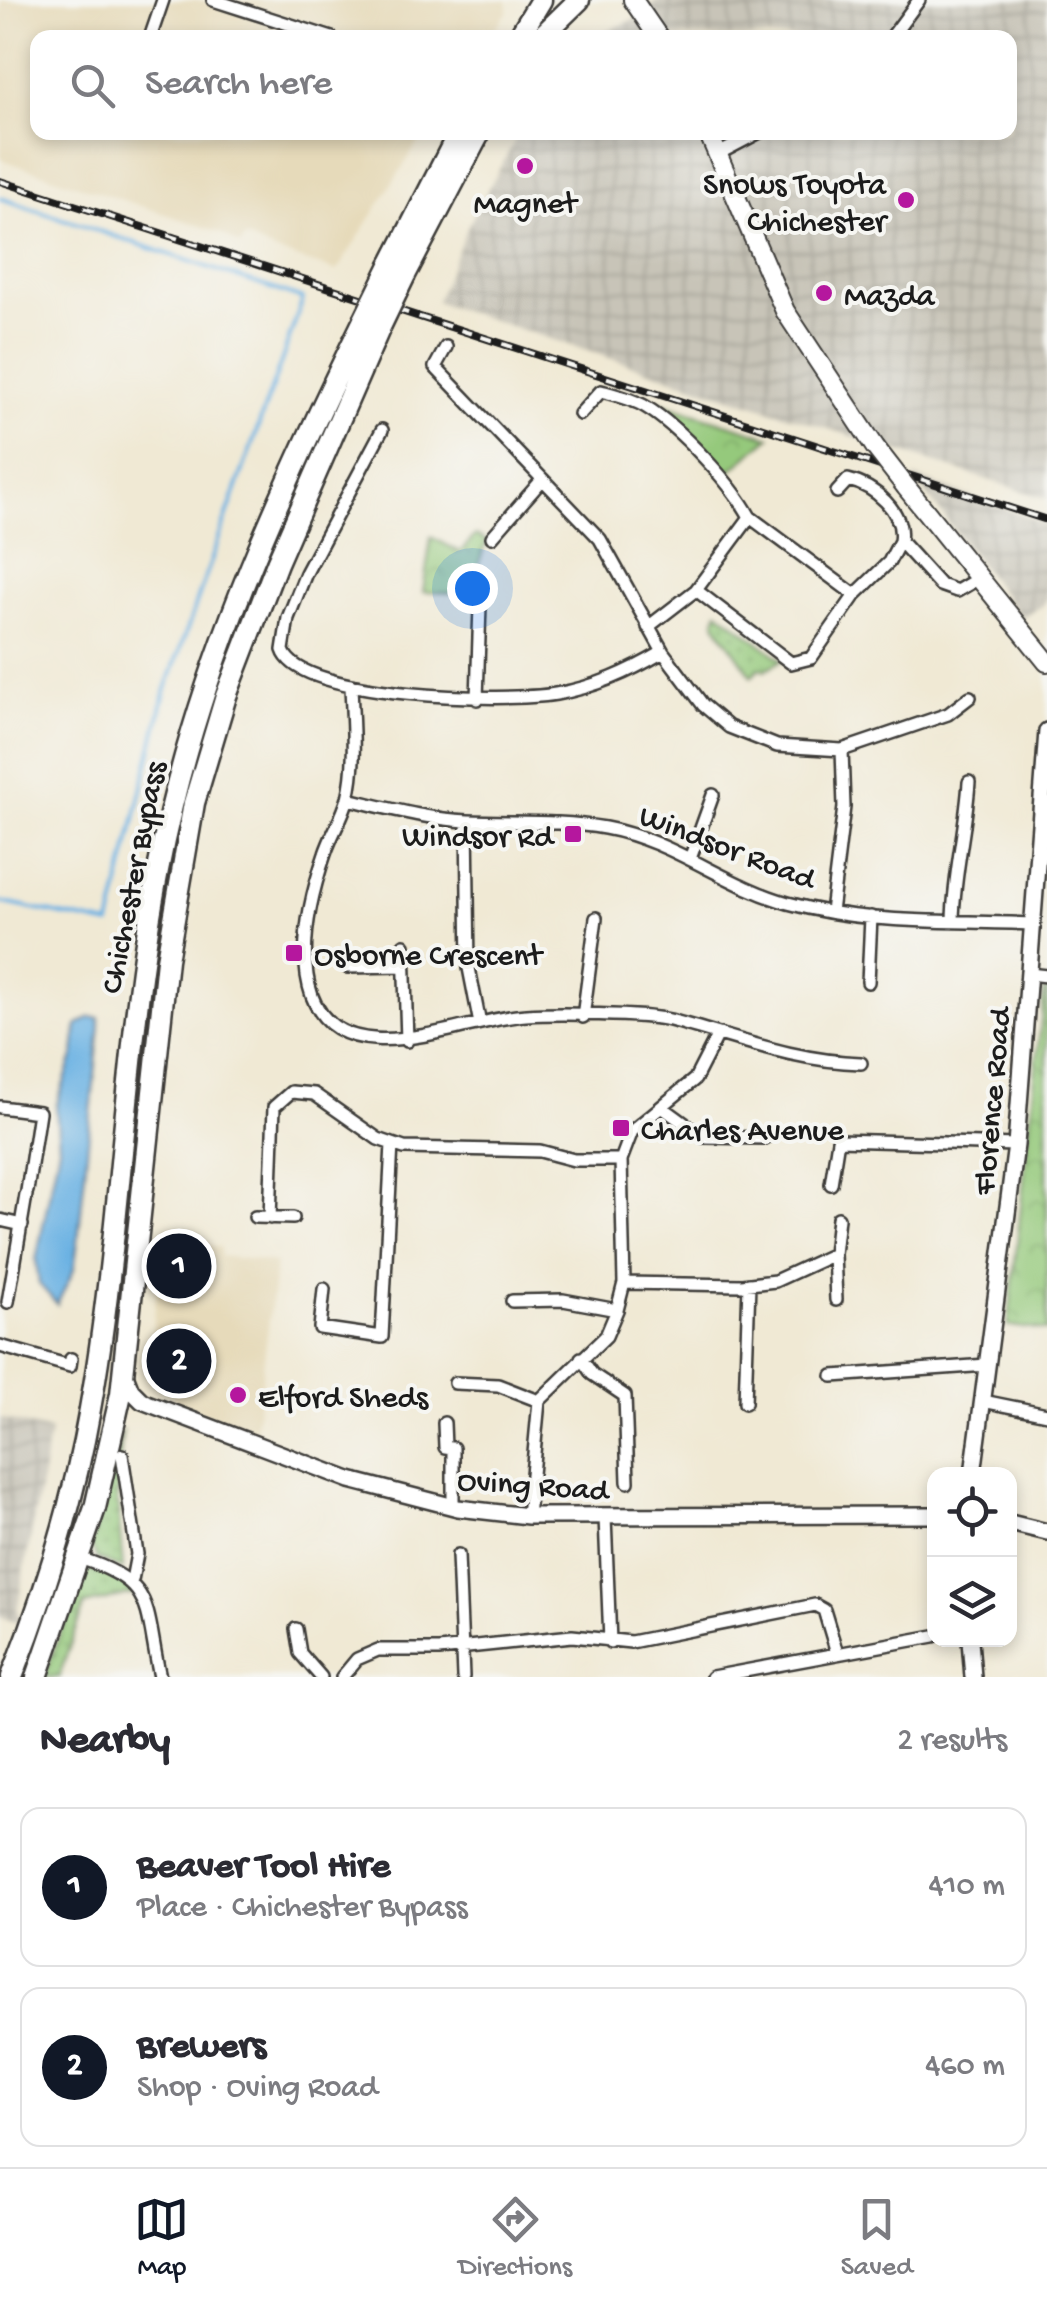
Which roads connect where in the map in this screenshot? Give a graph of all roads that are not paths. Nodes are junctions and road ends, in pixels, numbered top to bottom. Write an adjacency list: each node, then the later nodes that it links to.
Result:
1 (163, 0): 7 (street)
2 (213, 0): 8 (street)
3 (542, 0): 9 (highway)
4 (579, 0): 10 (highway)
5 (920, 0): 12 (street)
6 (640, 3): 11 (main road)
7 (153, 30)
8 (307, 30)
9 (523, 30)
10 (548, 30)
11 (654, 30)
12 (897, 30)
13 (455, 140): 18 (highway, Chichester Bypass)
14 (475, 140): 18 (highway, Chichester Bypass)
15 (712, 140): 17 (main road)
16 (745, 140): 17 (street)
17 (718, 154): 28 (main road, bridge)
18 (398, 270): 19 (highway, Chichester Bypass, bridge)
19 (372, 324): 86 (highway, Chichester Bypass); 114 (highway, Chichester Bypass)
20 (446, 347): 23 (street)
21 (580, 414): 25 (street)
22 (382, 430): 35 (street)
23 (542, 480): 26 (street); 32 (street)
24 (838, 492): 27 (street)
25 (750, 517): 29 (street); 30 (street)
26 (492, 537)
27 (900, 540): 28 (street); 30 (street)
28 (979, 578): 34 (main road)
29 (696, 590): 30 (street); 32 (street)
30 (856, 596)
31 (480, 606): 37 (street)
32 (648, 627): 33 (street)
33 (663, 652): 37 (street); 39 (street)
34 (1047, 662)
35 (351, 685): 37 (street); 42 (street)
36 (970, 697): 39 (street)
37 (477, 699)
38 (1047, 730): 49 (main road, Florence Road)
39 (842, 750): 45 (street)
40 (969, 782): 48 (street)
41 (714, 795): 44 (street)
42 (348, 798): 43 (street, Windsor Road); 59 (street)
43 (467, 821): 44 (street, Windsor Road); 57 (street)
44 (691, 856): 45 (street, Windsor Road)
45 (832, 912): 46 (street, Windsor Road)
46 (871, 917): 48 (street, Windsor Road); 55 (street)
47 (596, 918): 56 (street)
48 (953, 920): 49 (street, Windsor Road)
49 (1031, 924): 53 (main road, Florence Road)
50 (404, 944): 51 (street)
51 (404, 966): 52 (street); 59 (street)
52 (347, 968)
53 (1029, 974): 54 (street); 65 (main road, Florence Road)
54 (1047, 976)
55 (868, 982)
56 (583, 1017): 57 (street); 58 (street)
57 (479, 1020): 59 (street)
58 (718, 1036): 60 (street); 62 (street)
59 (407, 1040)
60 (860, 1063)
61 (0, 1107): 73 (street)
62 (662, 1107): 63 (street); 66 (street)
63 (766, 1138)
64 (392, 1144): 66 (street); 69 (street); 77 (street)
65 (1016, 1145): 67 (street); 85 (main road, Florence Road)
66 (621, 1160): 75 (street)
67 (832, 1184)
68 (254, 1217): 69 (street)
69 (270, 1218): 70 (street)
70 (293, 1218)
71 (838, 1218): 74 (street)
72 (0, 1220): 73 (street)
73 (22, 1224): 80 (street)
74 (834, 1254): 76 (street); 78 (street)
75 (624, 1283): 76 (street); 81 (street)
76 (745, 1285): 92 (street)
77 (324, 1289)
78 (836, 1300)
79 (512, 1301): 81 (street)
80 (8, 1302)
81 (617, 1310): 83 (street)
82 (0, 1346): 84 (street)
83 (581, 1358): 91 (street); 98 (street)
84 (71, 1360)
85 (986, 1365): 87 (street); 89 (main road, Florence Road)
86 (124, 1372): 90 (main road); 94 (highway, Chichester Bypass)
87 (833, 1376)
88 (455, 1383): 91 (street)
89 (983, 1401): 93 (street); 97 (main road, Florence Road)
90 (146, 1402): 94 (main road); 99 (main road, Oving Road)
91 (539, 1402): 101 (street)
92 (745, 1403)
93 (1047, 1414)
94 (115, 1422): 106 (highway, Chichester Bypass)
95 (444, 1423): 99 (street)
96 (122, 1455): 107 (street)
97 (974, 1467)
98 (628, 1482)
99 (454, 1508): 101 (main road, Oving Road)
100 (927, 1515): 102 (main road, Oving Road)
101 (528, 1516): 102 (main road, Oving Road)
102 (605, 1517): 110 (street)
103 (1017, 1525): 104 (main road)
104 (1047, 1532)
105 (458, 1555): 111 (street)
106 (79, 1558): 107 (street); 115 (highway, Chichester Bypass)
107 (132, 1580): 116 (street)
108 (296, 1629): 117 (street)
109 (927, 1637): 113 (street)
110 (610, 1642): 111 (street); 113 (street)
111 (460, 1646): 118 (street); 119 (street)
112 (971, 1647): 121 (main road)
113 (837, 1652): 120 (street)
114 (12, 1677)
115 (36, 1677)
116 (160, 1677)
117 (322, 1677)
118 (342, 1677)
119 (464, 1677)
120 (712, 1677)
121 (973, 1677)

